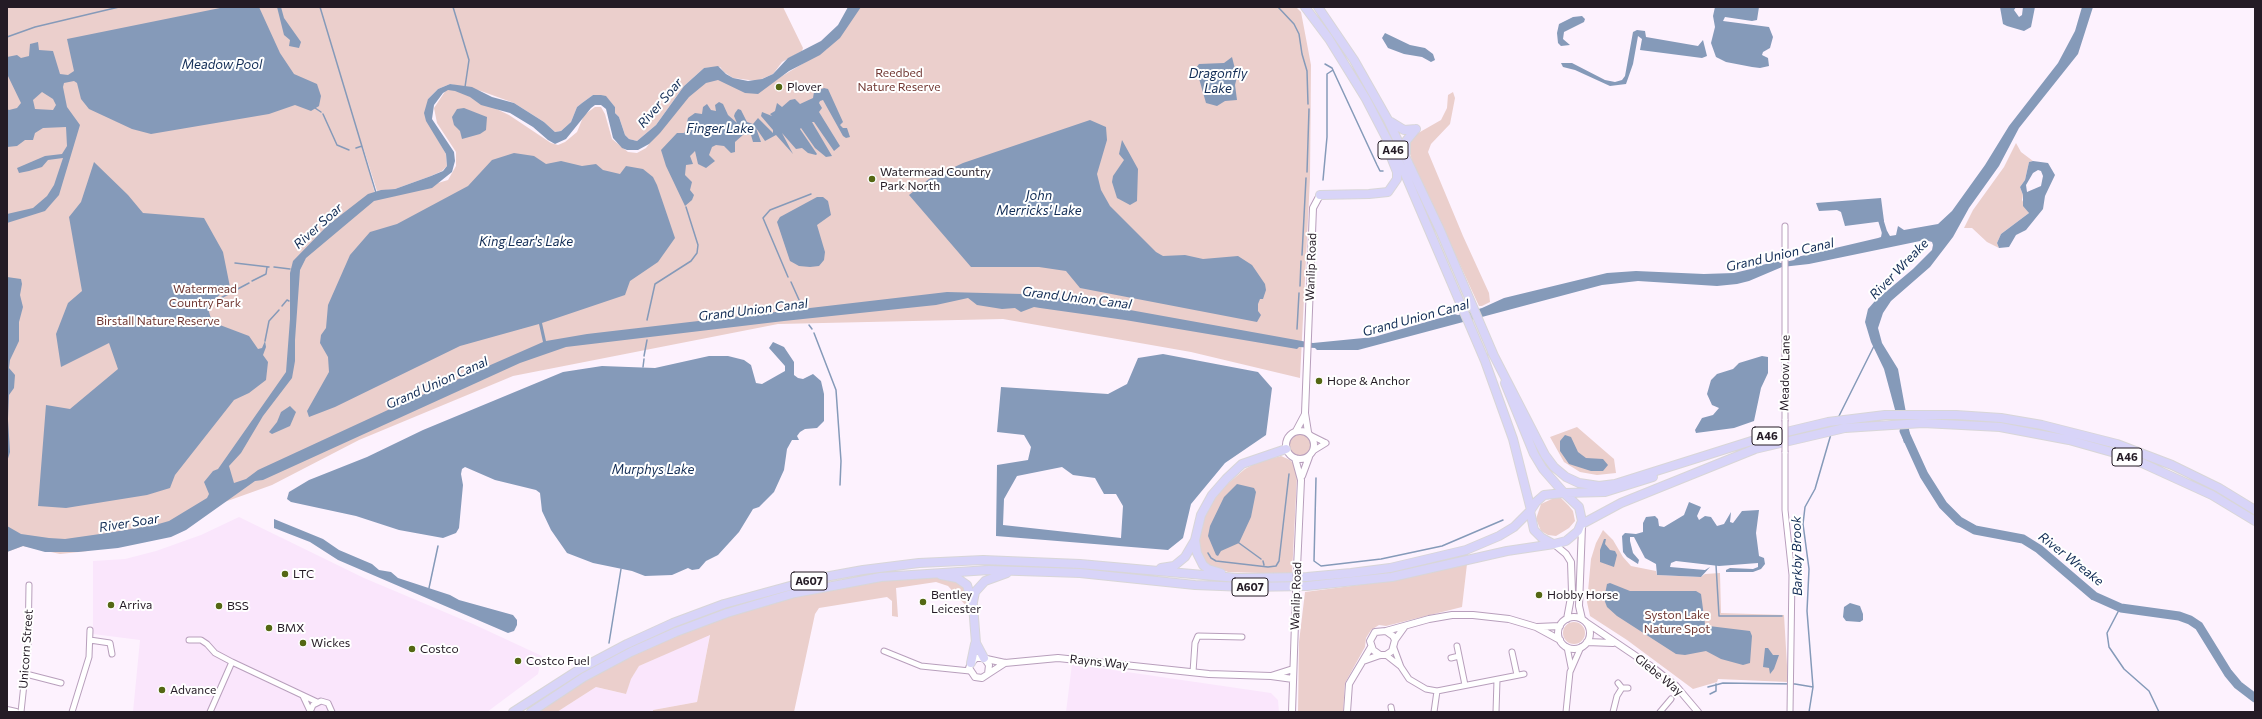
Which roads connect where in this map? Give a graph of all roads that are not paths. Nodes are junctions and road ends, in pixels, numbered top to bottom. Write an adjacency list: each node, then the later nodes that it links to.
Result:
1 (1305, 7): 3 (highway, A46)
2 (1318, 7): 4 (highway, A46)
3 (1376, 116): 6 (highway); 21 (highway, A46)
4 (1388, 120): 5 (highway, A46); 5 (highway)
5 (1406, 155): 8 (highway, A46)
6 (1320, 195): 9 (street, Wanlip Road)
7 (1785, 226): 99 (street, Meadow Lane, bridge)
8 (1492, 352): 17 (highway); 20 (highway, A46)
9 (1305, 412): 13 (street, Wanlip Road); 14 (street, Wanlip Road)
10 (1922, 418): 11 (highway, A46); 12 (highway, A46); 12 (highway, A46)
11 (1987, 422): 22 (highway, A46); 23 (highway, A46)
12 (1846, 424): 17 (highway, A46); 24 (highway, A46)
13 (1296, 431): 14 (street); 15 (street)
14 (1310, 434): 16 (street); 16 (street)
15 (1286, 449): 18 (street); 25 (highway)
16 (1312, 452): 18 (street); 19 (street, Wanlip Road)
17 (1707, 455): 20 (highway, A46)
18 (1295, 458): 19 (street, Wanlip Road)
19 (1301, 480): 66 (street, Wanlip Road, bridge)
20 (1564, 493): 21 (highway); 24 (highway)
21 (1530, 510): 26 (highway); 30 (highway, A607)
22 (2255, 510)
23 (2255, 521)
24 (1582, 525): 26 (highway); 34 (street)
25 (1195, 540): 27 (highway); 30 (highway)
26 (1554, 544): 28 (highway, A607); 33 (street)
27 (1132, 569): 30 (highway, A607); 89 (highway, A607)
28 (1026, 571): 29 (highway, A607); 32 (highway)
29 (915, 574): 32 (highway); 90 (highway, A607)
30 (1237, 578)
31 (30, 585): 68 (street, Unicorn Street)
32 (973, 605): 45 (highway)
33 (1567, 619): 34 (street); 36 (street)
34 (1584, 621): 46 (street); 47 (street, Glebe Way)
35 (1405, 626): 37 (street); 39 (street); 43 (street)
36 (1560, 626): 37 (street); 44 (street)
37 (1536, 627): 44 (street)
38 (90, 630): 41 (street)
39 (1386, 631): 43 (street); 49 (street)
40 (1242, 637): 67 (street)
41 (90, 640): 55 (street); 85 (street)
42 (189, 640): 61 (street)
43 (1395, 640): 52 (street)
44 (1560, 640): 50 (street)
45 (976, 642): 59 (highway); 63 (highway)
46 (1587, 642): 47 (street, Glebe Way); 51 (street)
47 (1615, 643): 98 (street, Glebe Way)
48 (1457, 646): 57 (street)
49 (1371, 647): 56 (street); 60 (street)
50 (1567, 647): 51 (street); 65 (street)
51 (1581, 647): 65 (street)
52 (1394, 648): 56 (street); 64 (street)
53 (884, 651): 63 (street)
54 (1512, 652): 71 (street)
55 (112, 654)
56 (1383, 655): 60 (street); 64 (street)
57 (1459, 656): 58 (street); 76 (street)
58 (1451, 658)
59 (984, 659): 62 (street, Rayns Way); 63 (street); 69 (street)
60 (1363, 661): 92 (street)
61 (232, 662): 79 (street); 86 (street)
62 (1005, 663): 67 (street, Rayns Way); 69 (street, Rayns Way)
63 (970, 667): 69 (street)
64 (1401, 667): 78 (street)
65 (1571, 668): 95 (street)
66 (1293, 669): 72 (street, Rayns Way); 73 (street, Wanlip Road)
67 (1193, 672): 72 (street, Rayns Way)
68 (26, 674): 75 (street); 84 (street, Unicorn Street)
69 (988, 674)
70 (1524, 674): 71 (street)
71 (1517, 675): 74 (street)
72 (1271, 676): 73 (street, Rayns Way)
73 (1293, 679): 91 (street, Wanlip Road)
74 (1497, 680): 76 (street); 94 (street)
75 (60, 682)
76 (1465, 684): 78 (street)
77 (1628, 688): 96 (street)
78 (1437, 691): 93 (street)
79 (303, 696): 81 (street); 87 (street)
80 (1671, 699): 97 (street)
81 (317, 702): 87 (street); 88 (street)
82 (7, 710): 83 (street)
83 (16, 712)
84 (20, 712)
85 (72, 712)
86 (210, 712)
87 (310, 712)
88 (332, 712)
89 (513, 712)
90 (531, 712)
91 (1292, 712)
92 (1347, 712)
93 (1434, 712)
94 (1496, 712)
95 (1566, 712)
96 (1613, 712)
97 (1660, 712)
98 (1698, 712)
99 (1790, 712)

